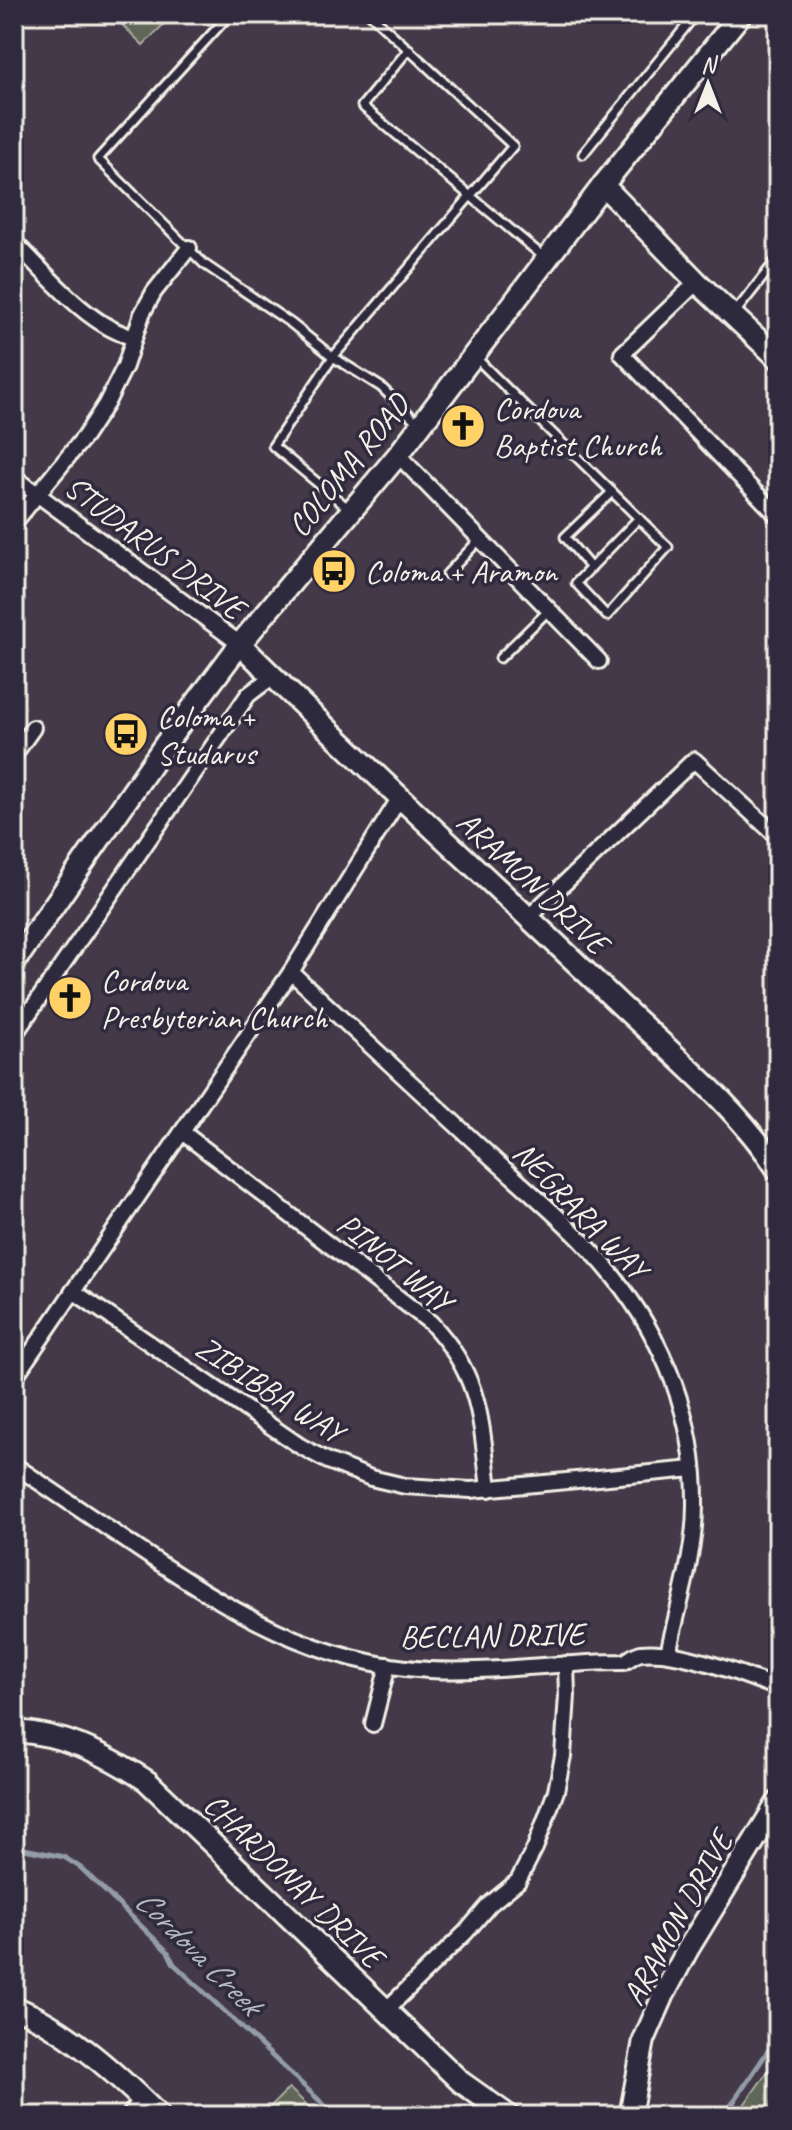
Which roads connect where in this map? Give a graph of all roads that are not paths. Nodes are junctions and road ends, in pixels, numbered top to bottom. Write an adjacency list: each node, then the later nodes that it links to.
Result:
1 (230, 14): 10 (lane)
2 (370, 14): 5 (lane)
3 (696, 14): 6 (lane)
4 (741, 14): 7 (street, COLOMA ROAD)
5 (409, 49): 8 (lane); 8 (lane)
6 (583, 154)
7 (603, 185): 12 (street, COLOMA ROAD); 13 (street)
8 (472, 196): 12 (lane); 17 (lane)
9 (14, 242): 15 (street)
10 (189, 248): 15 (street); 17 (lane)
11 (778, 258): 14 (lane)
12 (546, 259): 16 (street, COLOMA ROAD)
13 (697, 282): 14 (street); 25 (street)
14 (733, 315): 18 (street)
15 (132, 337): 23 (street)
16 (473, 355): 19 (street, COLOMA ROAD); 22 (lane)
17 (333, 357): 19 (lane); 24 (lane)
18 (778, 358)
19 (421, 425): 20 (street, COLOMA ROAD)
20 (398, 455): 24 (street, COLOMA ROAD); 28 (street)
21 (14, 477): 23 (street, STUDARUS DRIVE)
22 (612, 492): 26 (lane); 29 (lane)
23 (38, 494): 27 (street); 32 (street, STUDARUS DRIVE)
24 (351, 510): 32 (street, COLOMA ROAD)
25 (778, 516)
26 (639, 518): 29 (lane); 29 (lane)
27 (14, 523)
28 (480, 539): 30 (lane); 31 (street)
29 (591, 568)
30 (447, 574)
31 (549, 610): 33 (lane); 34 (street)
32 (240, 644): 35 (street, ARAMON DRIVE); 41 (street, COLOMA ROAD)
33 (500, 658)
34 (599, 661)
35 (272, 677): 38 (street, ARAMON DRIVE); 43 (street)
36 (33, 728): 37 (street)
37 (14, 755)
38 (399, 799): 40 (street, ARAMON DRIVE); 42 (street)
39 (778, 837): 40 (street)
40 (529, 917): 45 (street, ARAMON DRIVE)
41 (18, 950)
42 (291, 972): 44 (street); 49 (street, NEGRARA WAY)
43 (14, 1035)
44 (182, 1132): 46 (street); 50 (street, PINOT WAY)
45 (778, 1170)
46 (73, 1291): 47 (street); 50 (street, ZIBIBBA WAY)
47 (14, 1378)
48 (14, 1465): 53 (street, BECLAN DRIVE)
49 (693, 1469): 50 (street, ZIBIBBA WAY); 51 (street, NEGRARA WAY)
50 (489, 1489)
51 (668, 1654): 52 (street, BECLAN DRIVE); 54 (street, BECLAN DRIVE)
52 (566, 1664): 53 (street, BECLAN DRIVE); 59 (street)
53 (388, 1665): 55 (street)
54 (778, 1688)
55 (373, 1724)
56 (14, 1731): 59 (street, CHARDONAY DRIVE)
57 (778, 1802): 64 (street, ARAMON DRIVE)
58 (14, 2007): 60 (street)
59 (386, 2010): 63 (street, CHARDONAY DRIVE)
60 (142, 2099): 61 (street); 62 (street)
61 (129, 2116)
62 (159, 2116)
63 (509, 2116)
64 (630, 2116)

